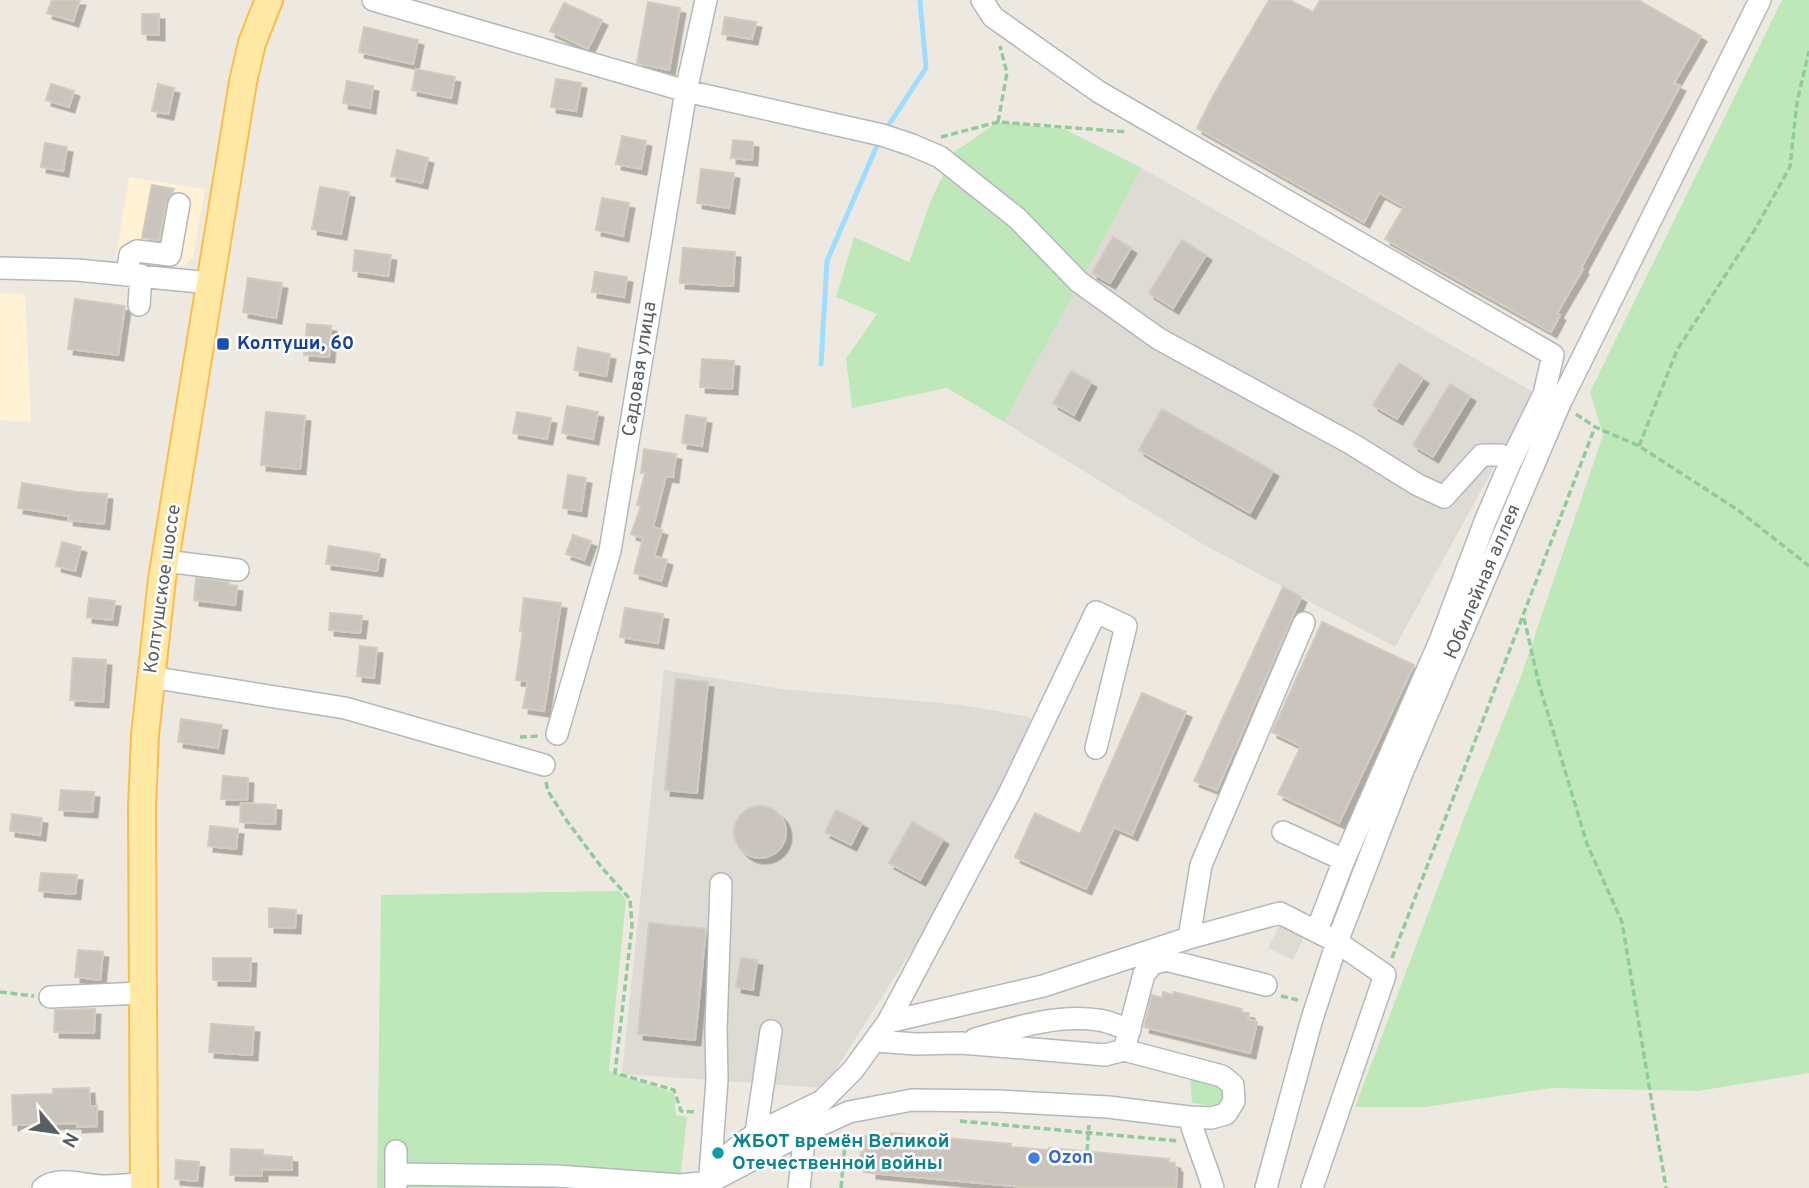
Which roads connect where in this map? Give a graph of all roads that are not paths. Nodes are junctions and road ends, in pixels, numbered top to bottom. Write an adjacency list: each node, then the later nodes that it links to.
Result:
1 (269, 0): 10 (main road, Колтушское шоссе)
2 (373, 0): 6 (street)
3 (706, 0): 6 (street, Садовая улица)
4 (1760, 0): 25 (street, Юбилейная аллея)
5 (987, 9): 12 (street)
6 (686, 91): 12 (street); 17 (street, Садовая улица)
7 (179, 204): 9 (street)
8 (0, 268): 9 (street)
9 (134, 274): 10 (street); 11 (street)
10 (209, 283): 13 (main road, Колтушское шоссе)
11 (139, 305)
12 (1511, 461): 21 (street)
13 (165, 561): 14 (street); 16 (main road, Колтушское шоссе)
14 (239, 570)
15 (1304, 623): 24 (street)
16 (150, 677): 19 (street); 27 (main road, Колтушское шоссе)
17 (557, 734)
18 (1096, 748): 29 (street)
19 (544, 765)
20 (1283, 832): 21 (street)
21 (1344, 860): 23 (street)
22 (721, 884): 38 (street)
23 (1317, 930): 24 (street); 25 (street)
24 (1189, 938): 29 (street)
25 (1337, 942): 42 (street, Юбилейная аллея); 46 (street)
26 (1266, 985): 31 (street)
27 (142, 993): 28 (street); 41 (main road, Колтушское шоссе)
28 (50, 997)
29 (888, 1022): 32 (street)
30 (771, 1031): 36 (street)
31 (1127, 1040): 33 (street); 33 (street); 34 (street)
32 (875, 1041): 33 (street); 36 (street)
33 (961, 1043)
34 (1189, 1117): 35 (street); 45 (street)
35 (805, 1132): 38 (street); 44 (street)
36 (756, 1133): 38 (street)
37 (396, 1151): 39 (street)
38 (710, 1179): 40 (street)
39 (397, 1181): 40 (street)
40 (586, 1183)
41 (144, 1186): 43 (street)
42 (1268, 1187)
43 (43, 1188)
44 (799, 1188)
45 (1213, 1188)
46 (1312, 1188)

